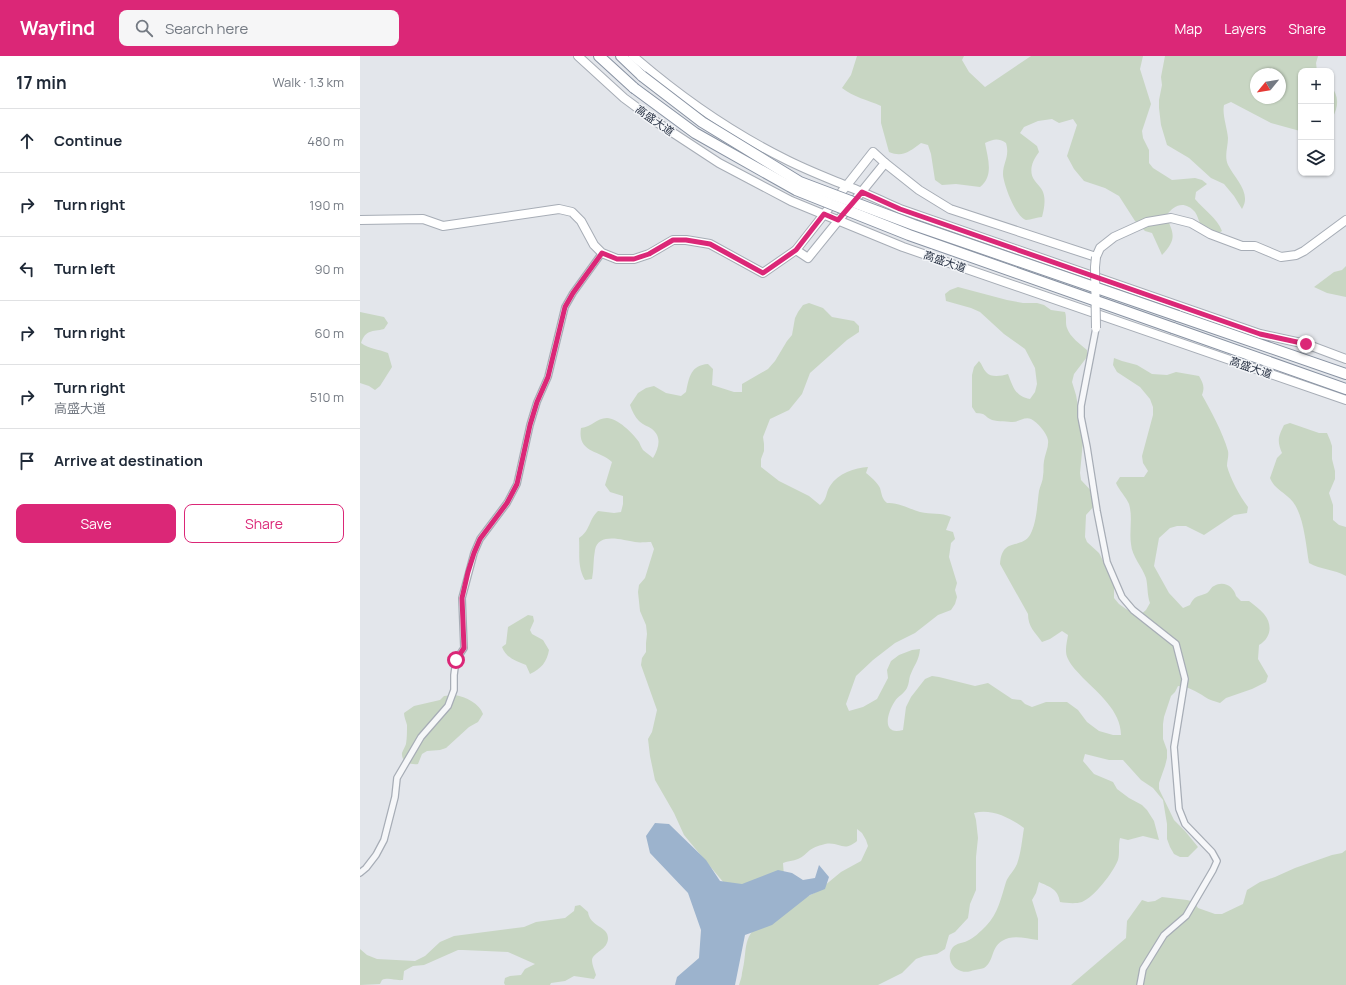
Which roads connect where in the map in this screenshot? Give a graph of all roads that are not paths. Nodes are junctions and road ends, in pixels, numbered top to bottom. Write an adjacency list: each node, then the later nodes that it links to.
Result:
1 (578, 56): 10 (main road, 高盛大道)
2 (594, 56): 6 (highway)
3 (599, 56): 6 (highway, 高盛大道)
4 (621, 56): 19 (highway, bridge)
5 (633, 56): 8 (main road)
6 (619, 74): 20 (highway, 高盛大道, bridge)
7 (885, 163): 8 (main road); 9 (main road); 16 (main road)
8 (847, 186): 9 (main road); 10 (main road)
9 (862, 192): 12 (main road); 18 (main road)
10 (824, 214): 12 (main road, 高盛大道); 14 (main road)
11 (360, 220): 15 (main road)
12 (838, 220): 14 (main road); 21 (main road, 高盛大道)
13 (1346, 220): 16 (main road)
14 (796, 250): 15 (main road)
15 (602, 253): 22 (street)
16 (1096, 257): 17 (main road, bridge)
17 (1096, 328): 23 (street)
18 (1346, 359)
19 (1346, 374)
20 (1346, 389)
21 (1346, 400)
22 (360, 873)
23 (1140, 985)

